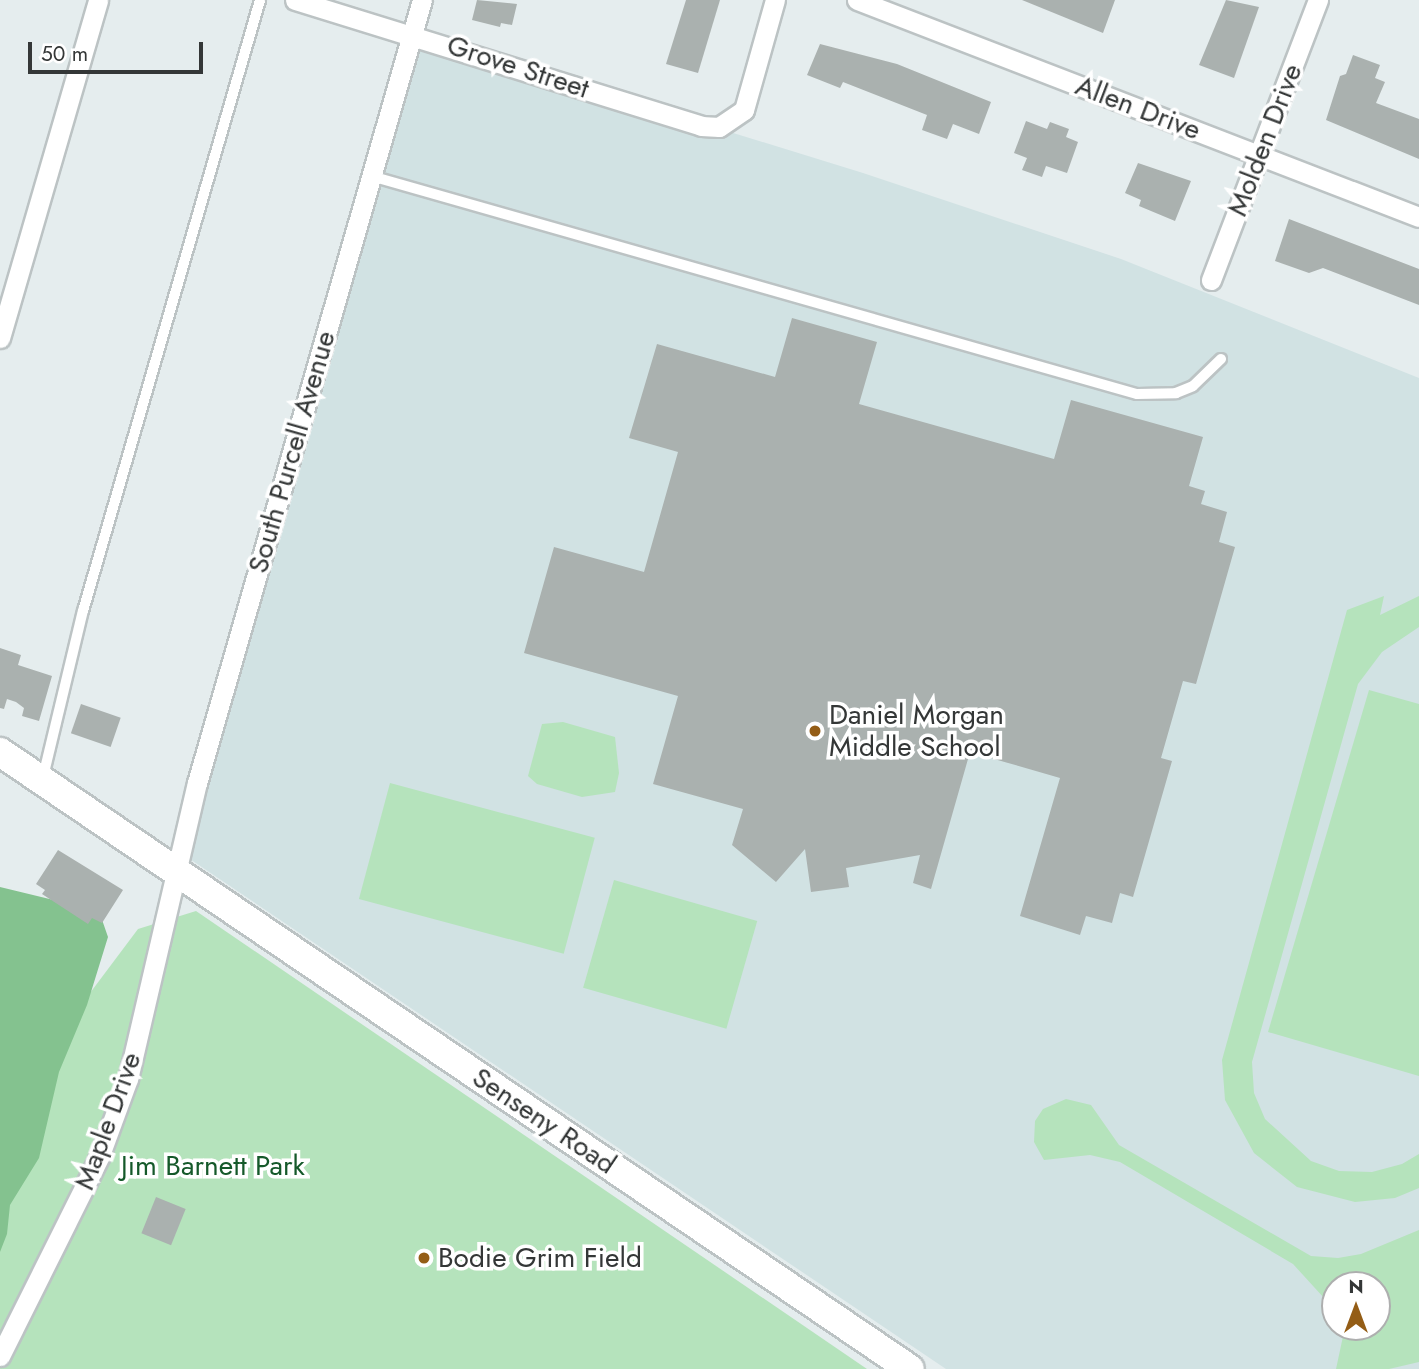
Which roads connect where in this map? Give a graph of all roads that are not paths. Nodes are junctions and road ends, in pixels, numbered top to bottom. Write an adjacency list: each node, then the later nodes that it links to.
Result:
1 (98, 0): 13 (street)
2 (260, 0): 16 (lane)
3 (295, 0): 8 (street, Grove Street)
4 (422, 0): 8 (street, South Purcell Avenue)
5 (775, 0): 8 (street, Grove Street)
6 (857, 0): 9 (street, Allen Drive)
7 (1318, 0): 9 (street, Molden Drive)
8 (412, 34): 10 (street, South Purcell Avenue)
9 (1260, 155): 11 (street, Allen Drive); 12 (street, Molden Drive)
10 (370, 176): 14 (lane); 17 (street, South Purcell Avenue)
11 (1419, 216)
12 (1212, 280)
13 (0, 338)
14 (1221, 359)
15 (0, 752): 16 (main road, Senseny Road)
16 (43, 781): 17 (main road, Senseny Road)
17 (178, 872): 18 (street, Maple Drive); 19 (main road, Senseny Road)
18 (0, 1356)
19 (910, 1369)

